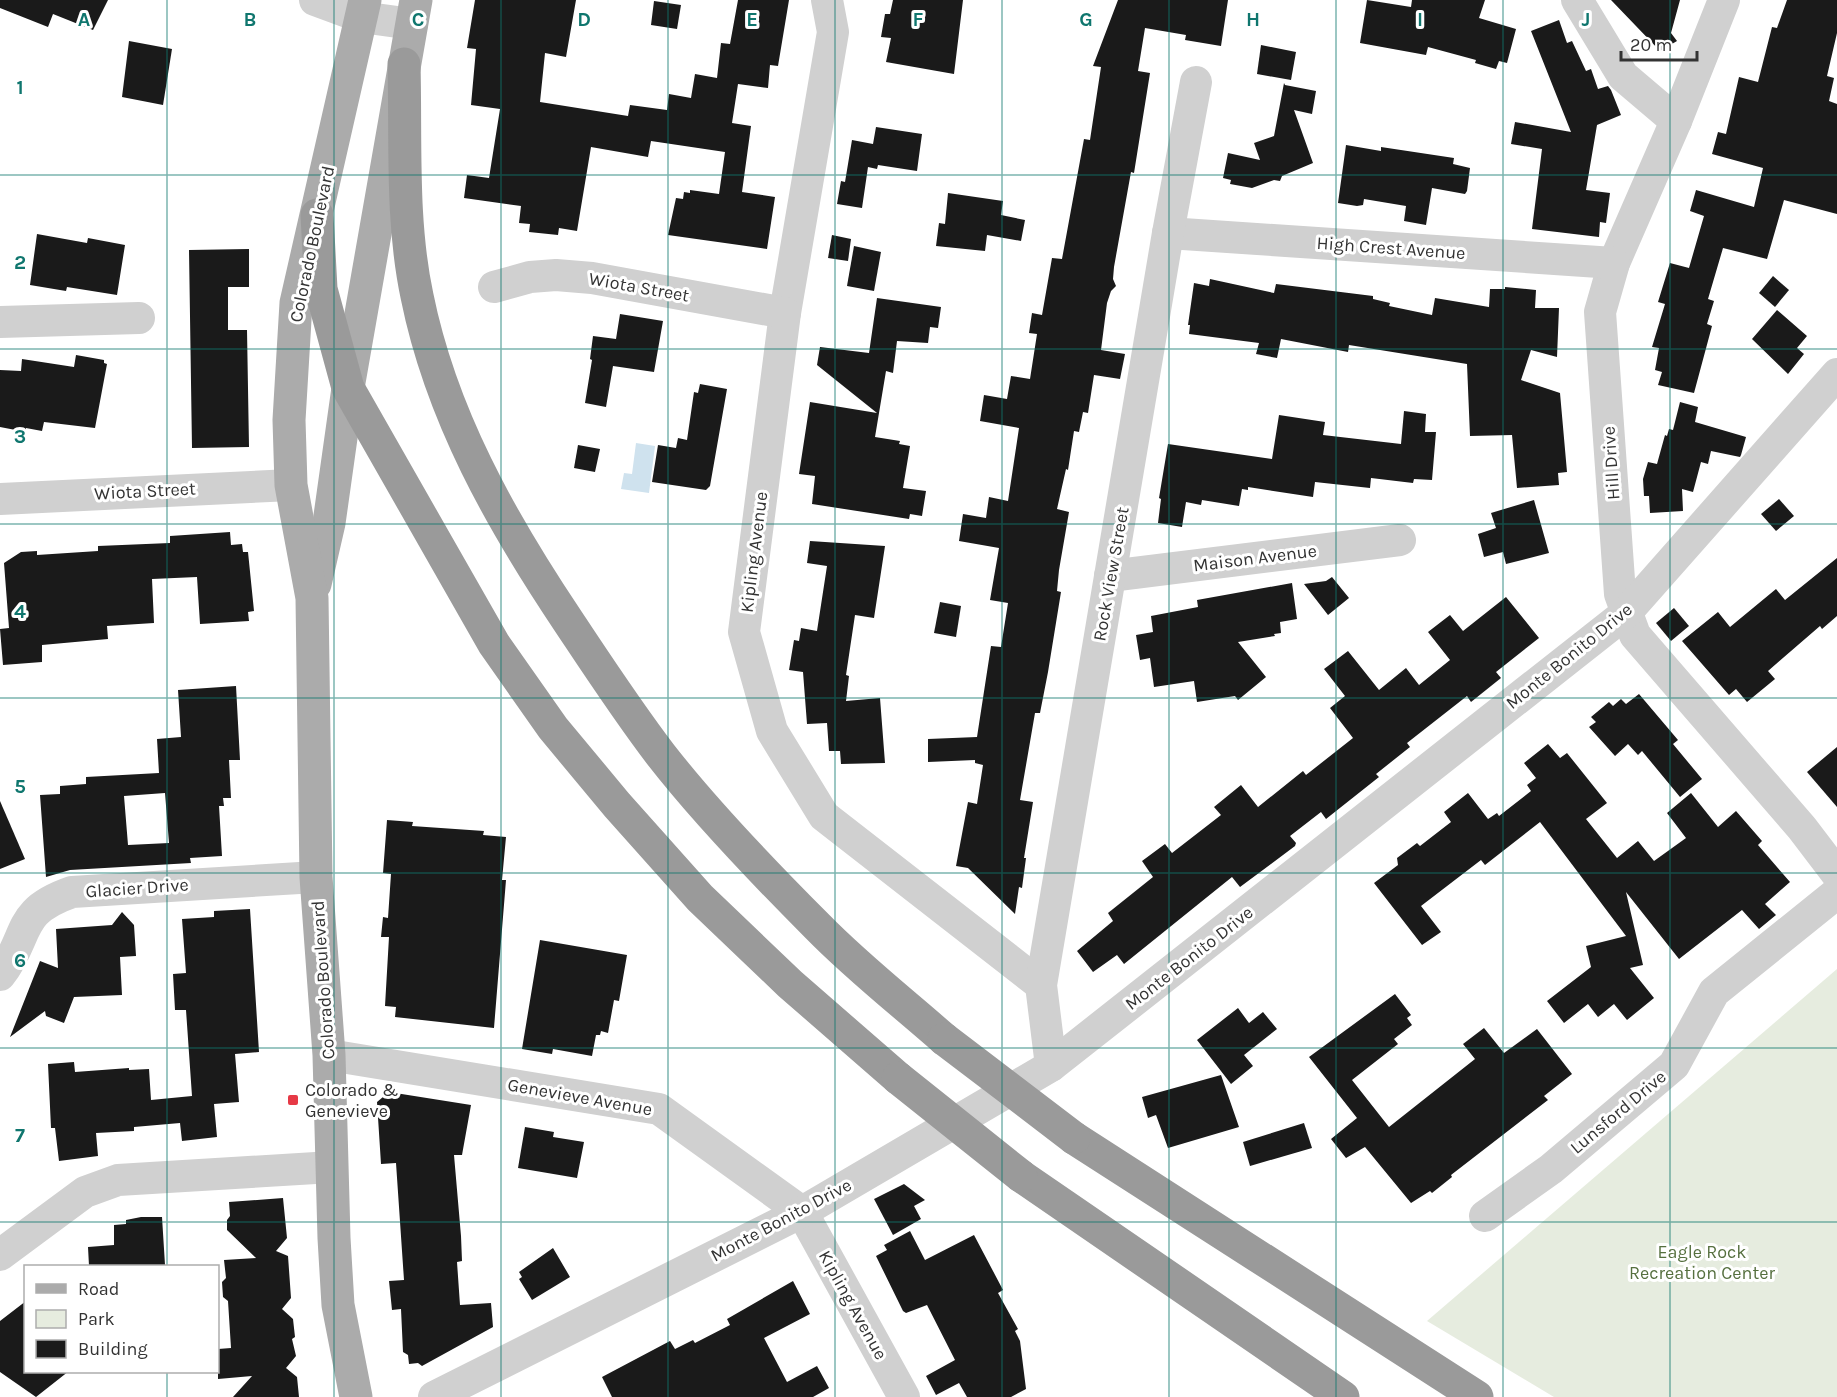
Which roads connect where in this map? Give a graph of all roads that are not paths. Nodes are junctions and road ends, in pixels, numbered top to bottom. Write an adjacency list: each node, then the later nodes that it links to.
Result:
1 (315, 0): 5 (street)
2 (827, 0): 14 (street, Kipling Avenue)
3 (1577, 0): 9 (street)
4 (1724, 0): 9 (street, Hill Drive)
5 (363, 8): 6 (street); 10 (main road, Colorado Boulevard)
6 (414, 12): 7 (main road, Colorado Boulevard)
7 (404, 64): 18 (main road, Colorado Boulevard); 40 (highway, bridge)
8 (1196, 82): 11 (street, Rock View Street)
9 (1676, 121): 12 (street, Hill Drive)
10 (317, 215): 18 (highway); 19 (main road, Colorado Boulevard)
11 (1168, 233): 12 (street, High Crest Avenue); 22 (street, Rock View Street)
12 (1614, 263): 24 (street, Hill Drive)
13 (494, 287): 14 (street, Wiota Street)
14 (785, 313): 29 (street, Kipling Avenue)
15 (139, 318): 16 (street)
16 (0, 322)
17 (1837, 374): 24 (street, Monte Bonito Drive)
18 (348, 388): 23 (main road, Colorado Boulevard); 39 (highway, bridge)
19 (291, 484): 20 (street, Wiota Street); 23 (main road, Colorado Boulevard)
20 (0, 500)
21 (1400, 540): 22 (street, Maison Avenue)
22 (1110, 576): 29 (street, Rock View Street)
23 (312, 598): 26 (main road, Colorado Boulevard)
24 (1625, 614): 25 (street, Hill Drive); 31 (street, Monte Bonito Drive)
25 (1837, 874)
26 (316, 877): 28 (street, Glacier Drive); 30 (main road, Colorado Boulevard)
27 (1837, 893): 34 (street, Lunsford Drive)
28 (0, 975)
29 (1041, 985): 31 (street, Rock View Street)
30 (329, 1055): 32 (main road, Colorado Boulevard); 33 (street, Genevieve Avenue)
31 (1051, 1066): 33 (street, Monte Bonito Drive)
32 (332, 1167): 35 (street); 36 (main road, Colorado Boulevard)
33 (802, 1212): 37 (street, Monte Bonito Drive); 38 (street, Kipling Avenue)
34 (1485, 1216)
35 (0, 1255)
36 (356, 1397)
37 (434, 1397)
38 (904, 1397)
39 (1343, 1397)
40 (1477, 1397)

